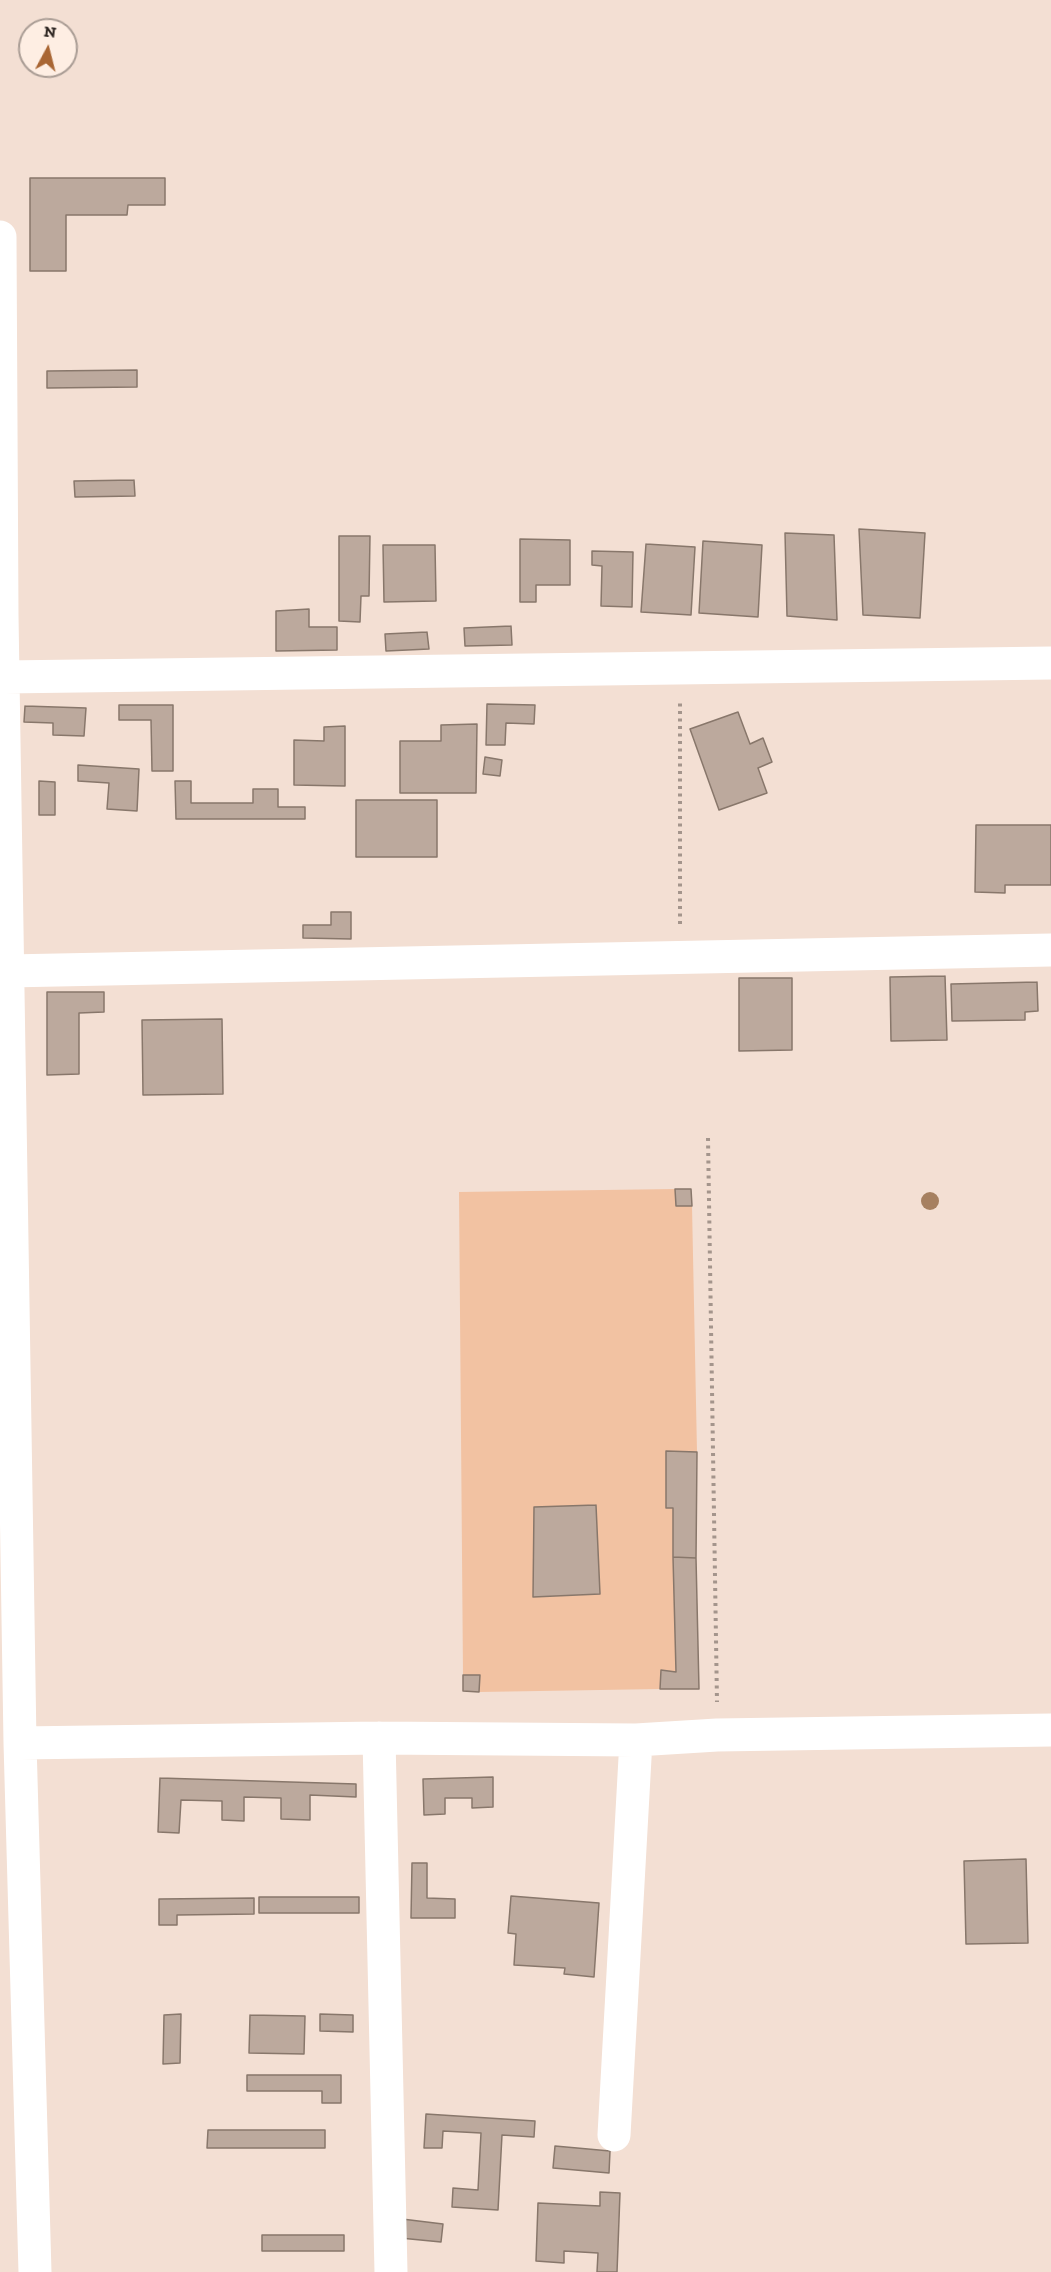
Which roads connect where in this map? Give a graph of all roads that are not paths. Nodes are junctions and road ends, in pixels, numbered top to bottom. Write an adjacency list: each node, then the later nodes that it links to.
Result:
1 (0, 237): 2 (street)
2 (1, 615): 4 (street)
3 (1051, 663): 4 (street)
4 (3, 677): 6 (street)
5 (1051, 950): 6 (street)
6 (8, 971): 10 (street)
7 (1051, 1730): 9 (street)
8 (380, 1738): 9 (street); 10 (street); 13 (street)
9 (636, 1740): 11 (street)
10 (20, 1743): 12 (street)
11 (614, 2135)
12 (35, 2272)
13 (391, 2272)

